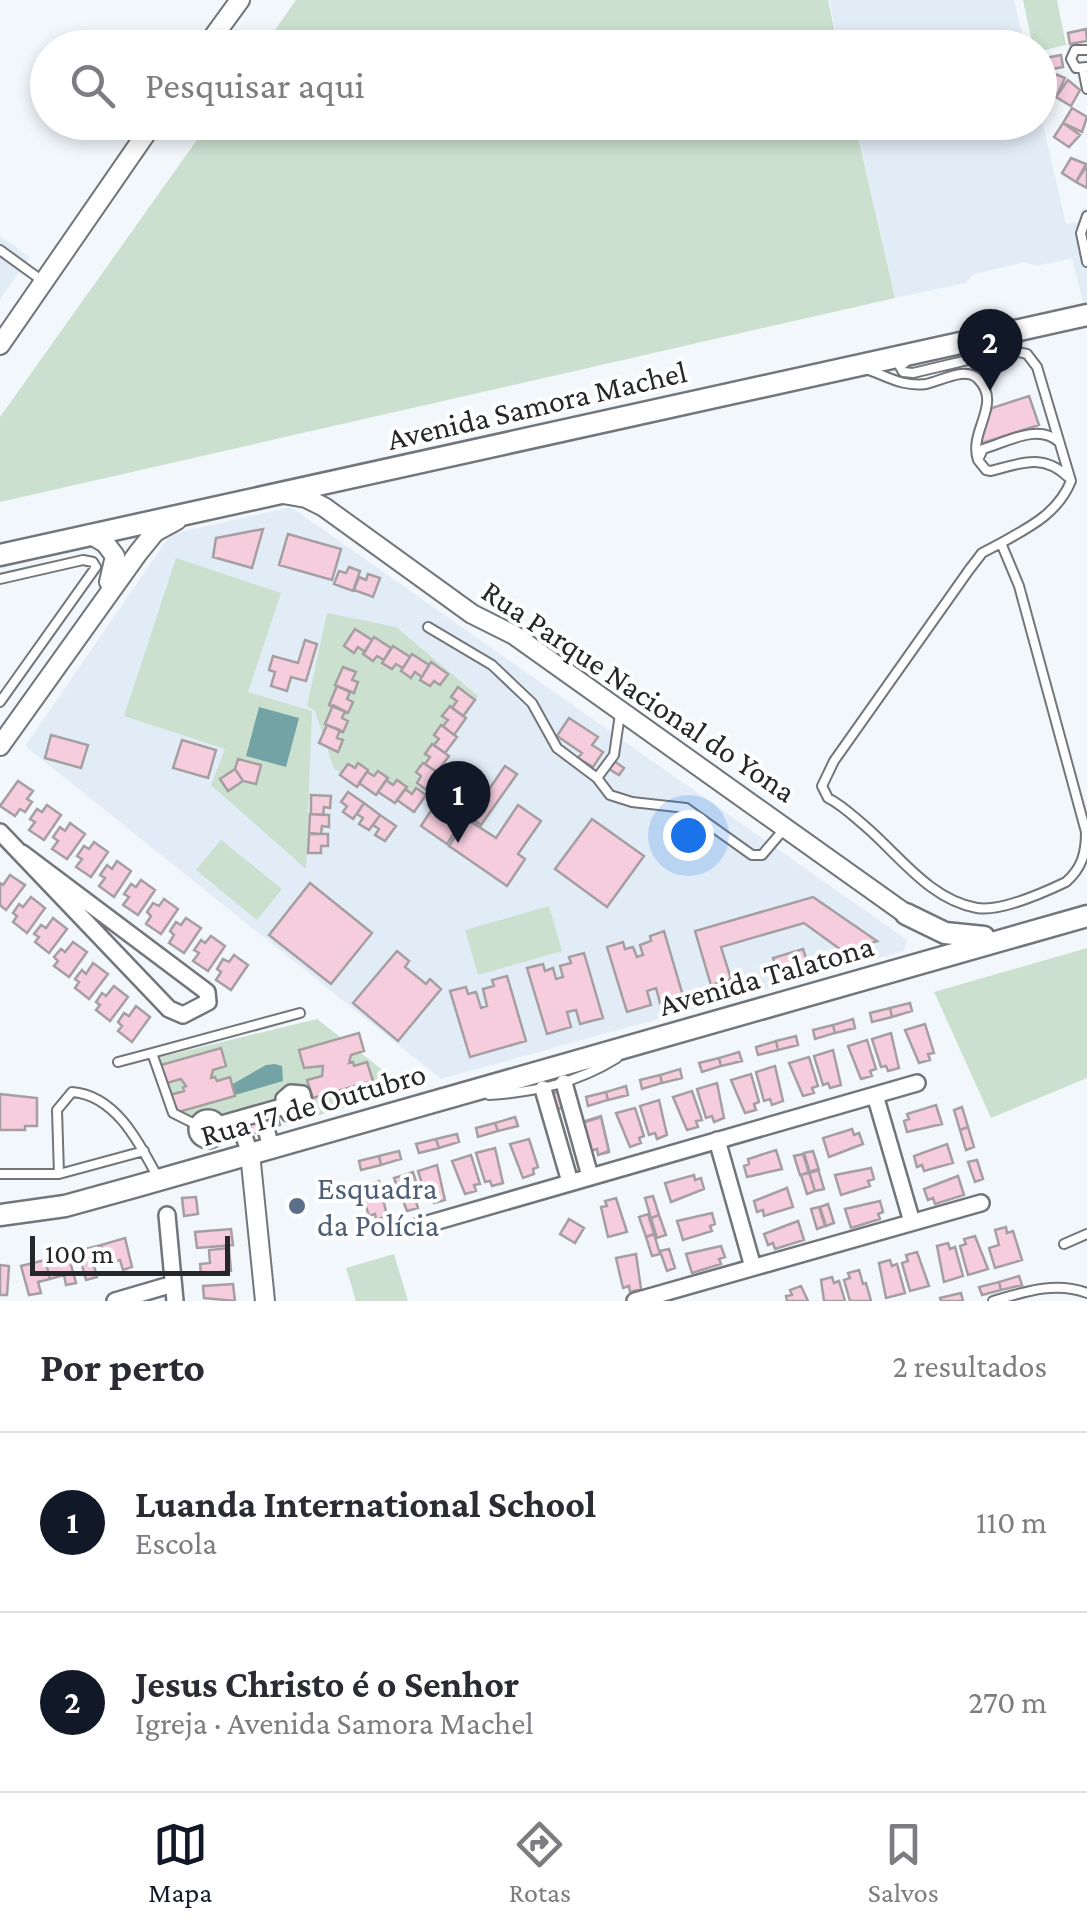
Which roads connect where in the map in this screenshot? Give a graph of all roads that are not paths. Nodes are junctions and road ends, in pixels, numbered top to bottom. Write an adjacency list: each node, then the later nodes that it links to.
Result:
1 (240, 0): 2 (street)
2 (218, 30)
3 (1087, 50): 4 (lane)
4 (1085, 68): 5 (lane)
5 (1087, 89)
6 (142, 140): 10 (street)
7 (1087, 216): 9 (lane)
8 (1, 253): 10 (lane)
9 (1087, 262)
10 (44, 282): 12 (street)
11 (1084, 314): 13 (main road, Avenida Samora Machel)
12 (0, 345)
13 (923, 360): 14 (main road, Avenida Samora Machel); 15 (lane)
14 (852, 364): 16 (lane); 17 (main road, Avenida Samora Machel)
15 (1060, 443): 16 (lane); 18 (lane)
16 (978, 460): 18 (lane)
17 (353, 477): 19 (main road, Avenida Samora Machel); 21 (street)
18 (1071, 481): 23 (lane)
19 (272, 493): 20 (main road, Avenida Samora Machel); 21 (street, Rua Parque Nacional do Yona)
20 (197, 510): 22 (main road, Avenida Samora Machel); 26 (street)
21 (339, 518): 29 (street, Rua Parque Nacional do Yona)
22 (90, 534): 24 (main road, Avenida Samora Machel); 26 (street)
23 (1001, 543): 23 (lane)
24 (0, 555)
25 (0, 579): 28 (lane)
26 (102, 601): 30 (street)
27 (428, 627): 31 (lane)
28 (0, 702)
29 (620, 710): 31 (lane); 32 (street, Rua Parque Nacional do Yona)
30 (0, 746)
31 (597, 778): 32 (lane)
32 (786, 828): 35 (street, Rua Parque Nacional do Yona)
33 (0, 832): 34 (street)
34 (22, 853): 34 (street)
35 (906, 914): 37 (main road); 38 (main road); 39 (main road)
36 (1087, 916): 37 (main road)
37 (1020, 933): 38 (main road)
38 (958, 950): 39 (main road)
39 (908, 966): 41 (main road, Avenida Talatona)
40 (300, 1013): 42 (lane)
41 (640, 1042): 44 (lane); 48 (main road, Rua 17 de Outubro)
42 (152, 1054): 43 (lane); 51 (lane)
43 (118, 1062)
44 (564, 1082): 46 (lane); 58 (street)
45 (917, 1084): 47 (street)
46 (542, 1089): 48 (lane); 60 (street)
47 (875, 1095): 53 (street); 64 (street)
48 (444, 1098): 52 (main road, Rua 17 de Outubro)
49 (284, 1106): 52 (street)
50 (238, 1120): 51 (street); 52 (street); 55 (street)
51 (197, 1125)
52 (265, 1127): 55 (main road, Rua 17 de Outubro)
53 (717, 1140): 58 (street); 68 (street)
54 (144, 1151): 57 (lane); 57 (lane); 59 (lane)
55 (250, 1153): 59 (main road, Rua 17 de Outubro); 73 (street)
56 (0, 1174): 57 (lane)
57 (59, 1174)
58 (590, 1176): 60 (street)
59 (159, 1180): 62 (main road, Rua 17 de Outubro)
60 (570, 1182): 65 (street)
61 (980, 1203): 64 (street)
62 (0, 1215)
63 (167, 1215): 69 (street)
64 (912, 1222): 68 (street)
65 (410, 1229)
66 (1087, 1234): 67 (lane)
67 (1064, 1244)
68 (753, 1267): 74 (street)
69 (173, 1284): 71 (street); 72 (street)
70 (1087, 1293): 75 (lane)
71 (115, 1301)
72 (175, 1301)
73 (264, 1301)
74 (635, 1301)
75 (993, 1301)

